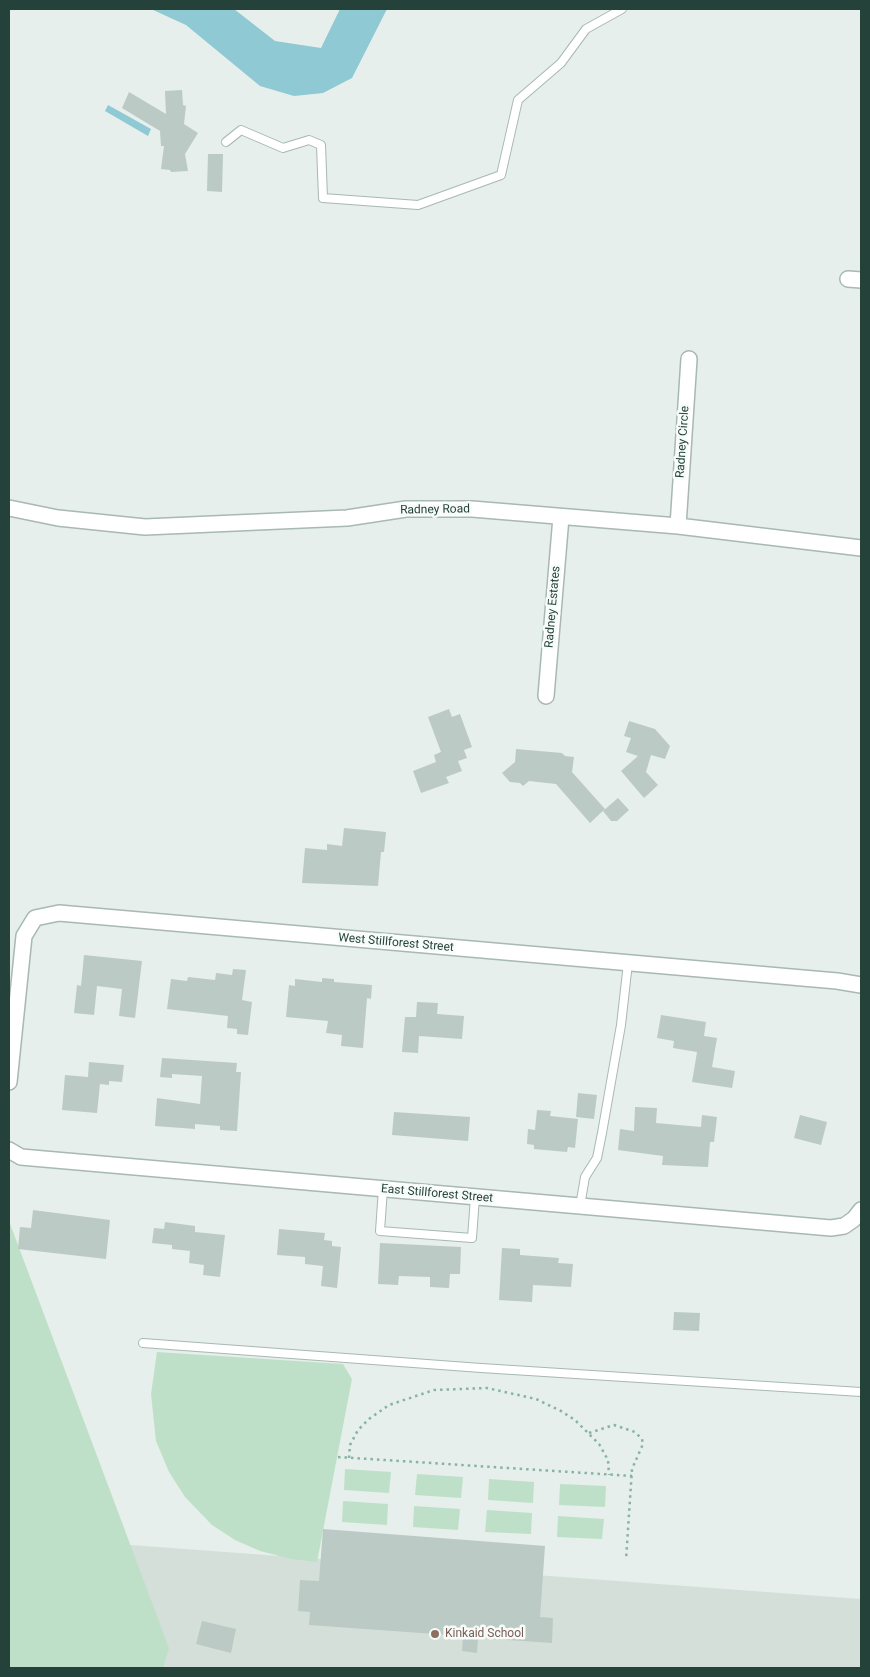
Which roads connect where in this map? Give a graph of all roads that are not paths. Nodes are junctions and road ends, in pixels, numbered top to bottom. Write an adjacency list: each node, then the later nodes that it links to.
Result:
1 (622, 9): 2 (lane)
2 (226, 142)
3 (689, 359): 6 (street, Radney Circle)
4 (9, 508): 5 (street, Radney Road)
5 (561, 517): 6 (street, Radney Road); 8 (street, Radney Estates)
6 (678, 526): 7 (street, Radney Road)
7 (861, 548)
8 (546, 696)
9 (628, 963): 10 (street, West Stillforest Street); 11 (street, West Stillforest Street); 15 (lane)
10 (861, 985)
11 (9, 1082)
12 (9, 1150): 13 (street, East Stillforest Street)
13 (383, 1189): 14 (street, East Stillforest Street); 14 (lane)
14 (475, 1197): 15 (street, East Stillforest Street)
15 (580, 1206): 16 (street, East Stillforest Street)
16 (861, 1210)
17 (142, 1343): 18 (lane)
18 (861, 1392)

